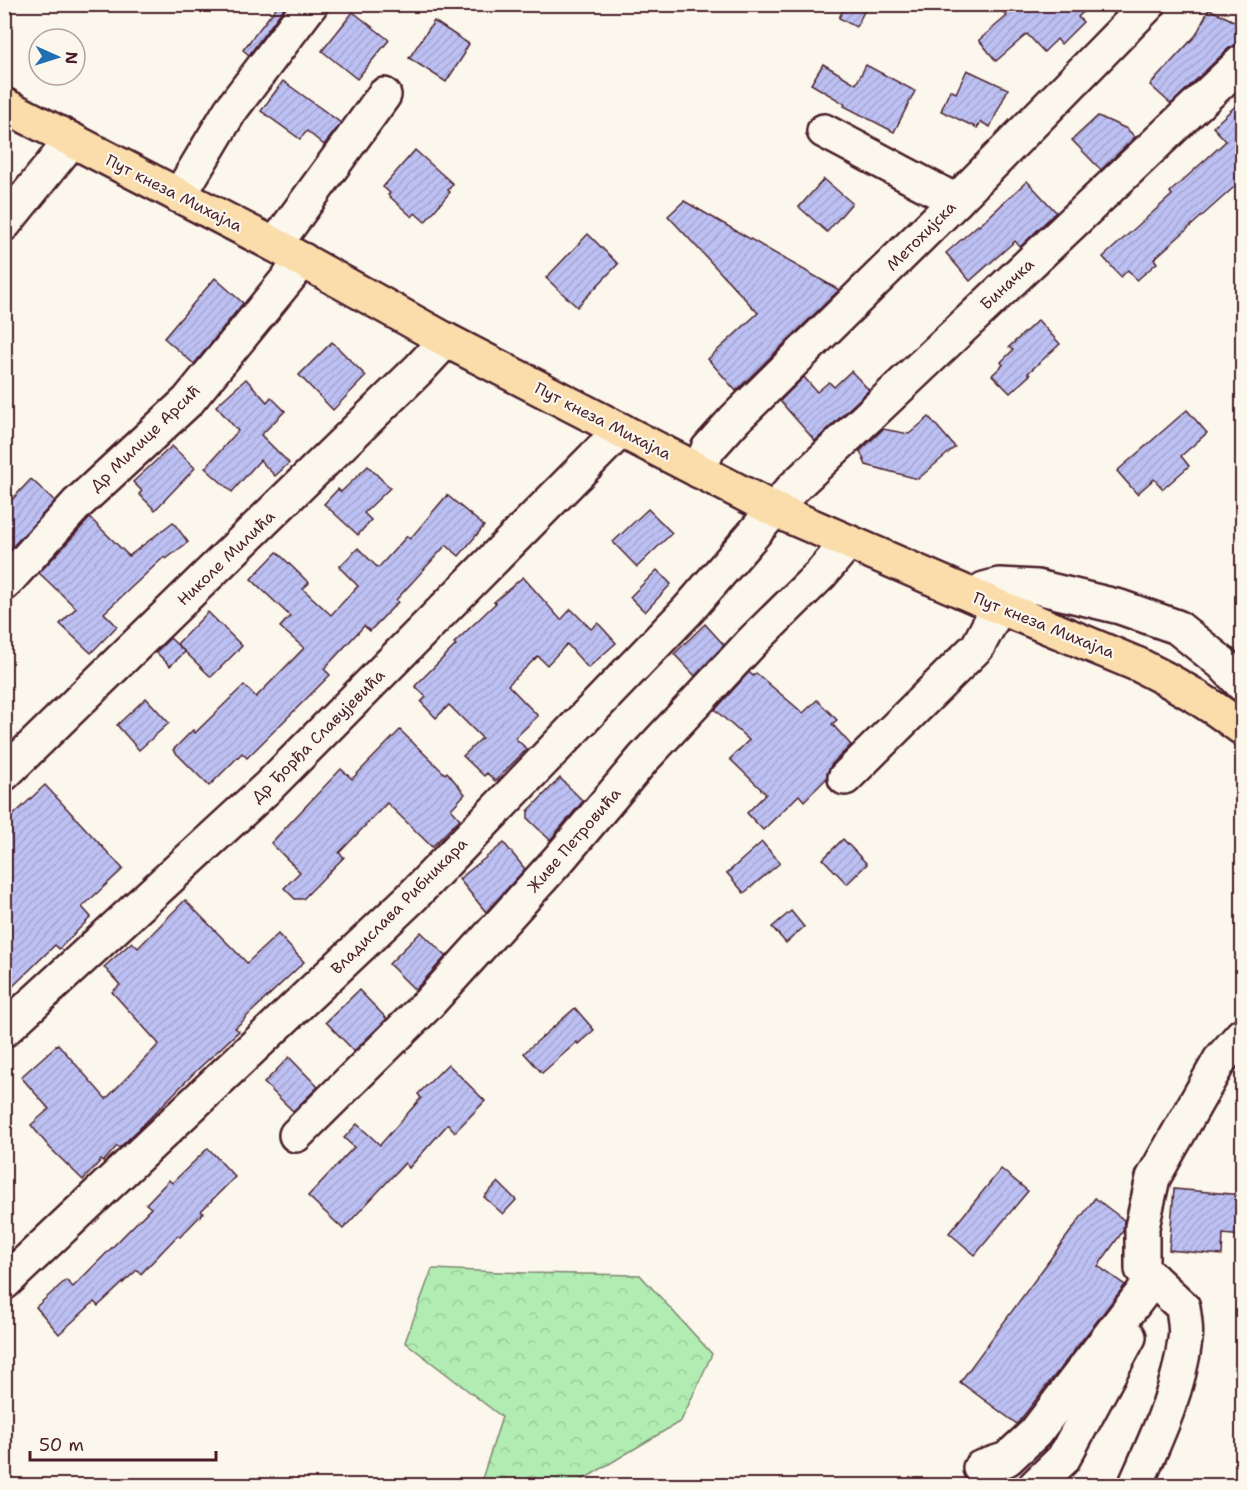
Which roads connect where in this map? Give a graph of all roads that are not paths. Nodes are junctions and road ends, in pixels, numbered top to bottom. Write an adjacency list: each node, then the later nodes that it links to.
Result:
1 (311, 4): 8 (street)
2 (1149, 4): 9 (street, Метохијска)
3 (1242, 62): 15 (street, Биначка)
4 (384, 94): 11 (street, Др Милице Арсић)
5 (4, 105): 7 (main road, Пут кнеза Михајла)
6 (824, 131): 9 (street)
7 (72, 140): 8 (main road, Пут кнеза Михајла); 10 (street)
8 (179, 196): 11 (main road, Пут кнеза Михајла)
9 (956, 201): 14 (street, Метохијска)
10 (4, 224)
11 (289, 253): 12 (main road, Пут кнеза Михајла); 17 (street, Др Милице Арсић)
12 (446, 340): 13 (main road, Пут кнеза Михајла); 21 (street, Николе Милића)
13 (621, 430): 14 (main road, Пут кнеза Михајла); 23 (street, Др Ђорђа Славујевића)
14 (699, 471): 15 (main road, Пут кнеза Михајла)
15 (775, 510): 16 (main road, Пут кнеза Михајла); 27 (street, Владислава Рибникара)
16 (848, 542): 18 (main road, Пут кнеза Михајла); 25 (street, Живе Петровића)
17 (4, 584)
18 (989, 602): 19 (street); 20 (main road, Пут кнеза Михајла); 22 (street)
19 (1242, 684)
20 (1242, 728)
21 (4, 774)
22 (845, 778)
23 (4, 1030)
24 (1242, 1035): 26 (street)
25 (296, 1135)
26 (1154, 1280): 28 (street); 29 (street); 30 (street)
27 (4, 1283)
28 (980, 1468)
29 (1035, 1485)
30 (1135, 1485)

